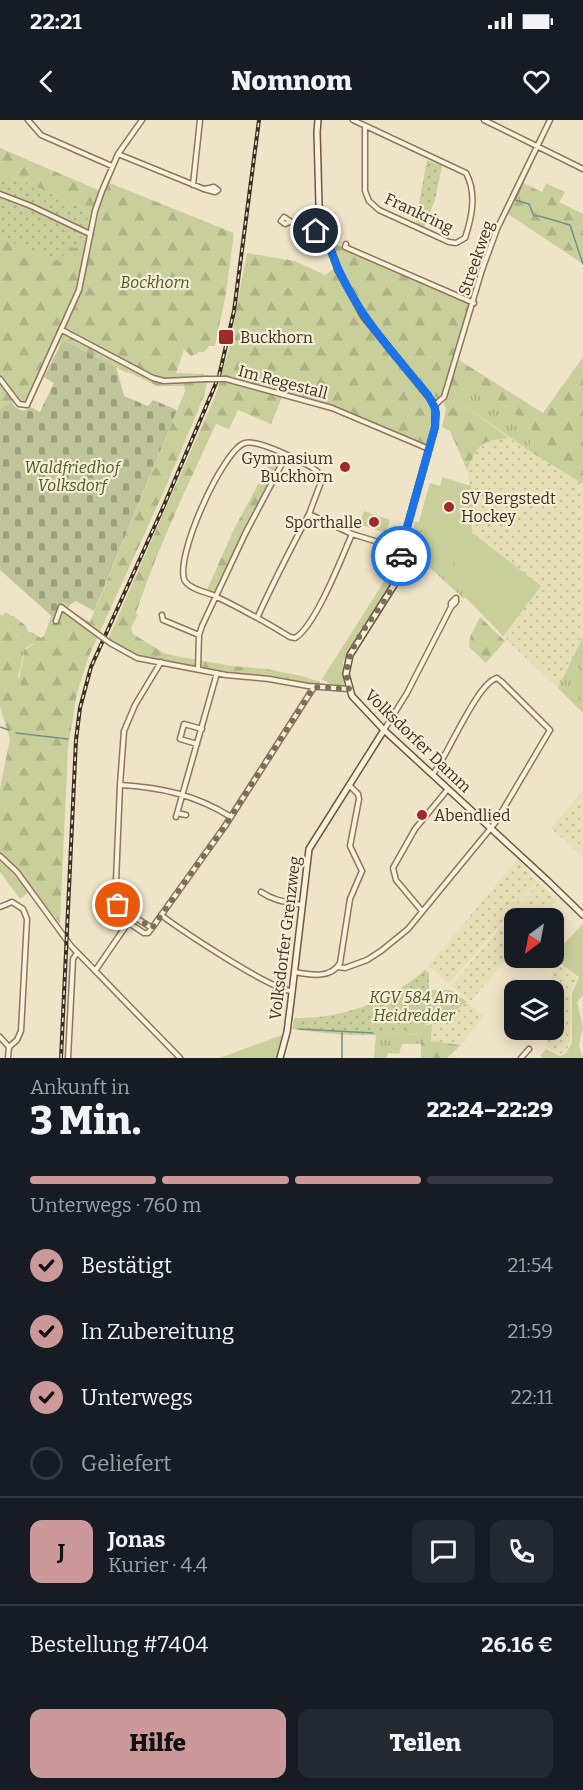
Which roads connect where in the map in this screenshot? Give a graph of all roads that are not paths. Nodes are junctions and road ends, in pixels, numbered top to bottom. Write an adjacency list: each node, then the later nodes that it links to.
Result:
1 (28, 120): 11 (street)
2 (142, 120): 10 (street)
3 (200, 120): 13 (street)
4 (318, 120): 17 (main road)
5 (353, 120): 8 (street, Frankring)
6 (484, 120): 9 (street)
7 (550, 120): 9 (street, Streekweg)
8 (365, 126): 8 (street, Frankring)
9 (537, 146): 12 (street); 20 (street, Streekweg)
10 (118, 154): 11 (street); 13 (street)
11 (112, 166): 18 (street)
12 (583, 169)
13 (193, 185): 14 (street)
14 (204, 189)
15 (0, 194): 18 (street)
16 (290, 222): 17 (street)
17 (324, 230): 23 (main road)
18 (90, 234): 21 (street)
19 (346, 244): 20 (street)
20 (474, 303): 23 (street, Streekweg)
21 (62, 330): 22 (street); 24 (street, Im Regestall, bridge)
22 (0, 379)
23 (434, 406): 24 (main road, Volksdorfer Damm)
24 (429, 448): 28 (main road, Volksdorfer Damm)
25 (286, 456): 26 (street); 29 (street); 29 (street)
26 (309, 514): 27 (street); 32 (street)
27 (352, 534): 28 (street); 32 (street)
28 (401, 549): 39 (main road, Volksdorfer Damm)
29 (216, 597): 32 (street); 34 (street)
30 (451, 608): 41 (street, Volksdorfer Grenzweg)
31 (162, 615): 34 (street)
32 (258, 616)
33 (56, 621): 35 (street, bridge)
34 (199, 635): 36 (street)
35 (161, 662): 36 (street); 44 (street)
36 (198, 669): 37 (street)
37 (217, 673): 38 (street); 40 (street)
38 (314, 687): 39 (street); 49 (street)
39 (349, 689): 41 (main road, Volksdorfer Damm)
40 (202, 729): 42 (street); 42 (street)
41 (384, 730): 43 (main road, Volksdorfer Damm); 45 (main road, Volksdorfer Grenzweg)
42 (197, 744): 47 (street)
43 (433, 774): 46 (main road, Volksdorfer Damm); 50 (street)
44 (120, 785): 47 (street); 54 (street)
45 (349, 785): 53 (main road, Volksdorfer Grenzweg); 62 (street)
46 (448, 789): 50 (main road, Volksdorfer Damm); 56 (street)
47 (182, 795): 48 (street); 49 (street)
48 (186, 815)
49 (231, 817): 57 (street)
50 (491, 828): 56 (street); 58 (main road, Volksdorfer Damm)
51 (0, 856): 61 (street)
52 (261, 892): 53 (street)
53 (302, 904): 64 (main road, Volksdorfer Grenzweg)
54 (115, 905): 59 (street); 60 (street)
55 (0, 907): 67 (street)
56 (422, 911): 62 (street)
57 (161, 915): 60 (street); 65 (street)
58 (583, 915)
59 (128, 922): 60 (street); 63 (street)
60 (152, 928)
61 (77, 953): 63 (street); 70 (street)
62 (338, 967): 64 (street)
63 (95, 971): 71 (street)
64 (294, 972): 65 (main road, Volksdorfer Grenzweg)
65 (292, 991): 72 (main road, Volksdorfer Grenzweg)
66 (0, 1037): 67 (street)
67 (9, 1047): 69 (street)
68 (529, 1049): 73 (street)
69 (9, 1058)
70 (68, 1058)
71 (180, 1058)
72 (280, 1058)
73 (521, 1058)

